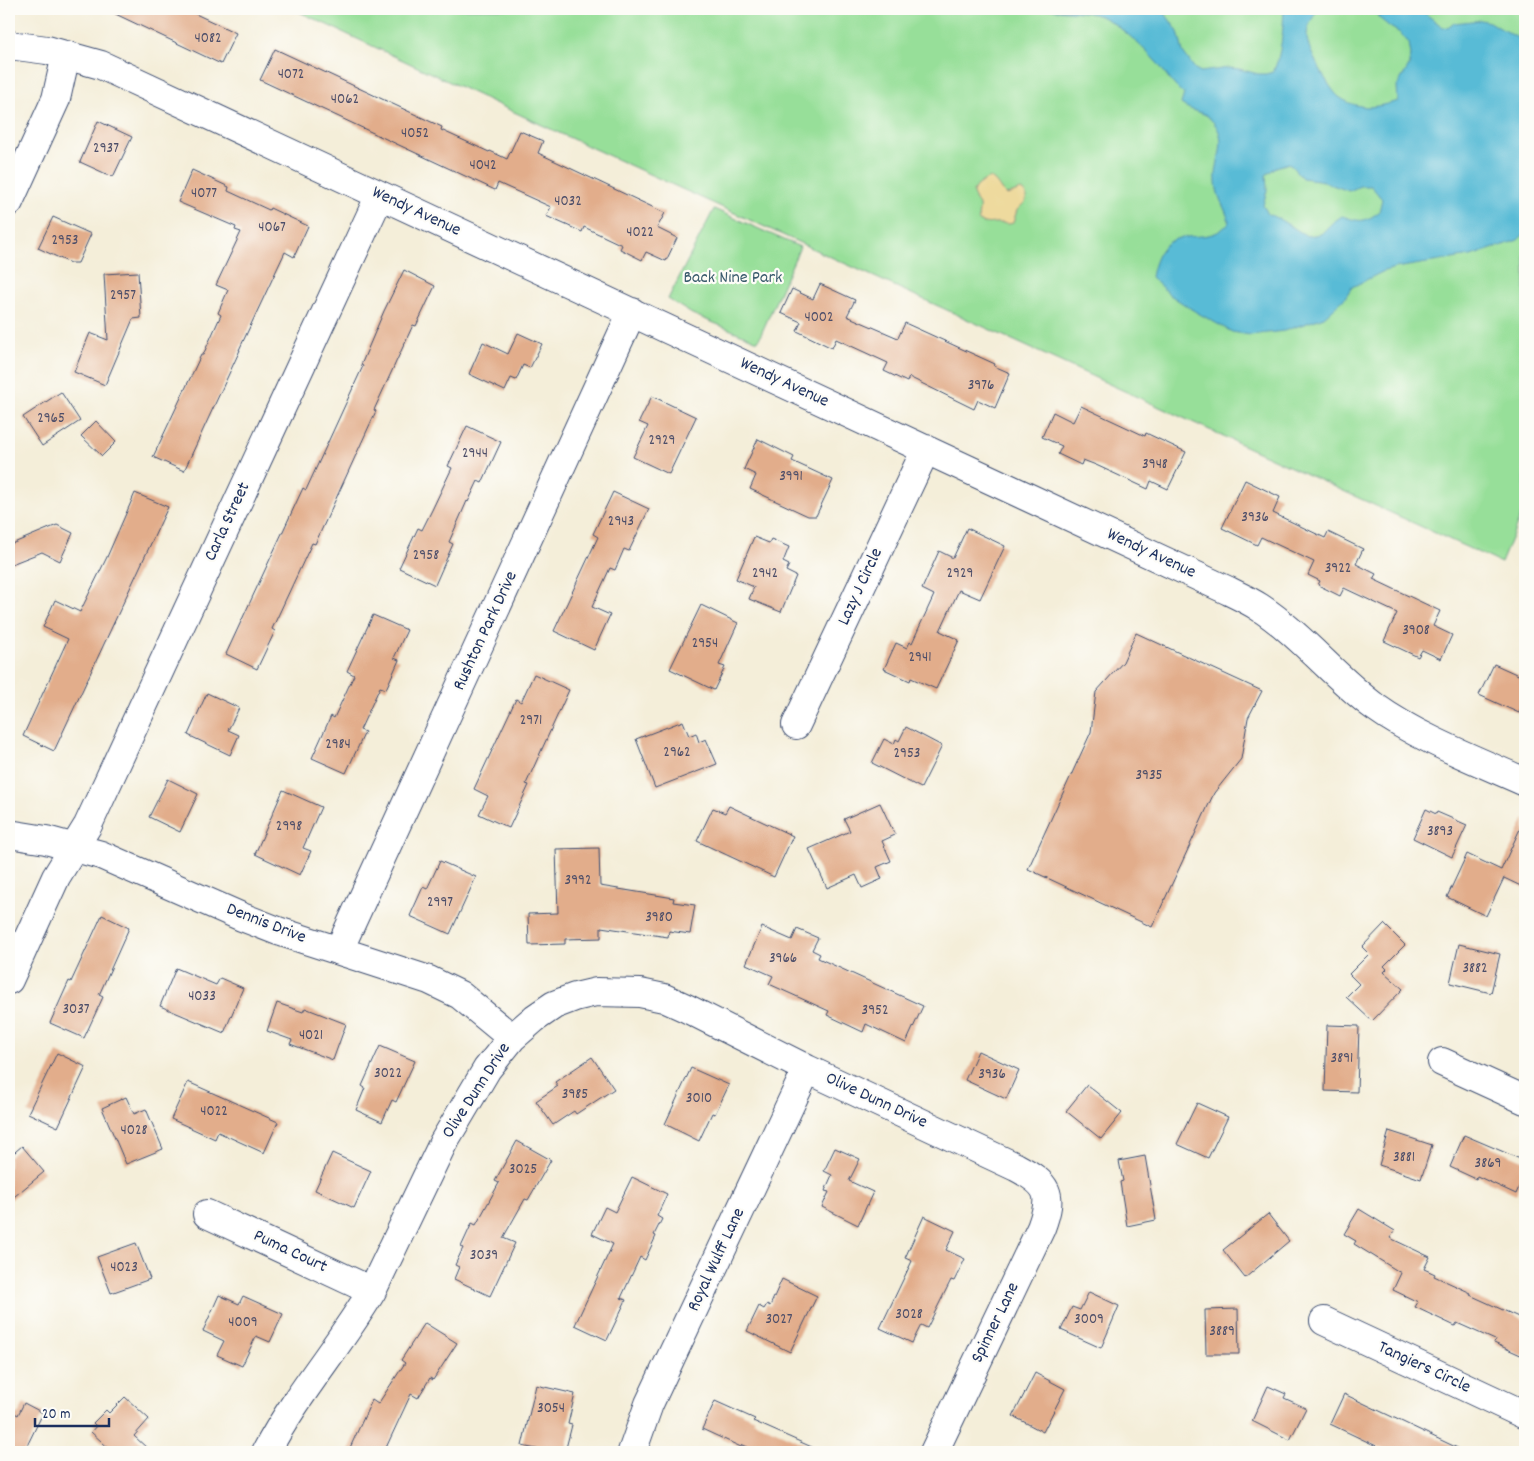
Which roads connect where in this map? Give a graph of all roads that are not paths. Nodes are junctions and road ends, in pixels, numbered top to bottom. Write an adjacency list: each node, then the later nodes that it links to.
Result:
1 (9, 45): 2 (street, Wendy Avenue)
2 (66, 55): 3 (street, Wendy Avenue); 4 (street)
3 (380, 195): 5 (street, Wendy Avenue); 10 (street, Carla Street)
4 (9, 202)
5 (632, 312): 6 (street, Wendy Avenue); 11 (street, Rushton Park Drive)
6 (926, 449): 7 (street, Lazy J Circle); 8 (street, Wendy Avenue)
7 (796, 725)
8 (1525, 782)
9 (9, 834): 10 (street, Dennis Drive)
10 (74, 847): 11 (street, Dennis Drive); 12 (street, Carla Street)
11 (340, 950): 13 (street, Dennis Drive)
12 (9, 980)
13 (512, 1038): 15 (street, Olive Dunn Drive); 19 (street, Olive Dunn Drive)
14 (1442, 1062): 16 (street)
15 (808, 1069): 17 (street, Olive Dunn Drive); 23 (street, Royal Wulff Lane)
16 (1525, 1100)
17 (1047, 1191): 24 (street, Spinner Lane)
18 (207, 1214): 19 (street, Puma Court)
19 (372, 1291): 22 (street, Olive Dunn Drive)
20 (1324, 1321): 21 (street, Tangiers Circle)
21 (1525, 1415)
22 (266, 1452)
23 (632, 1452)
24 (934, 1452)

